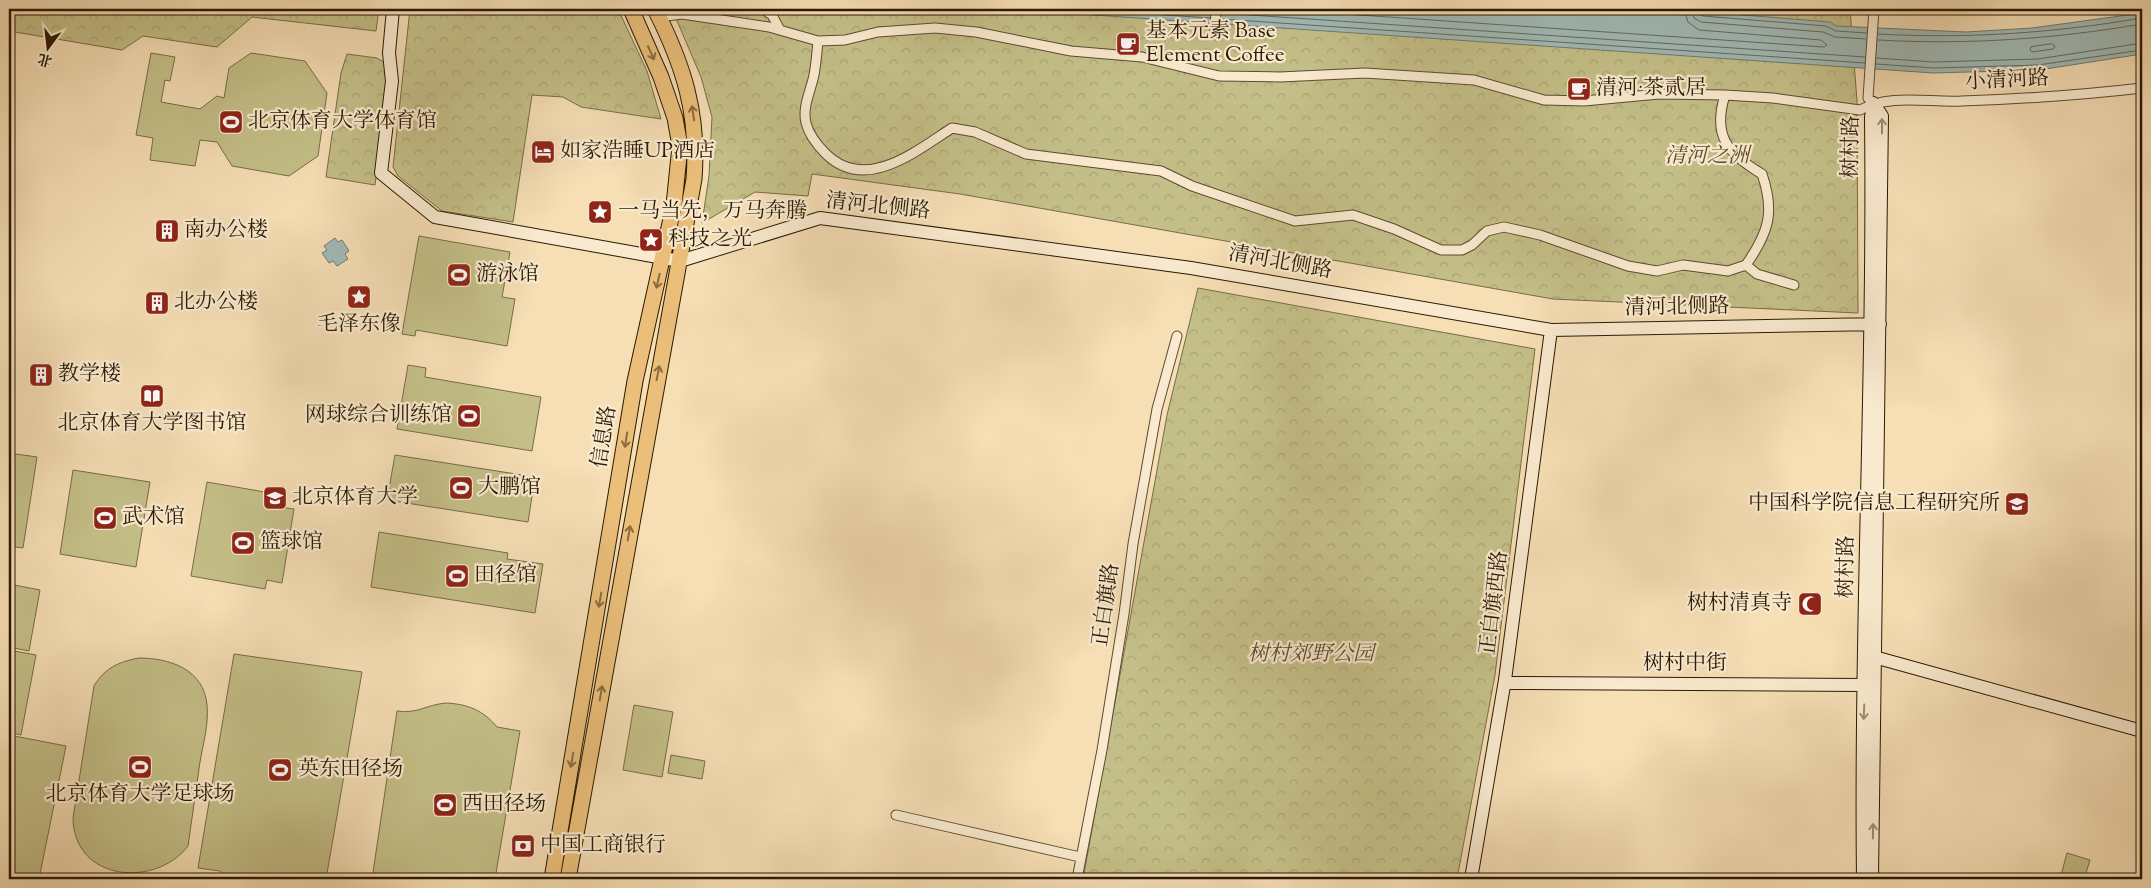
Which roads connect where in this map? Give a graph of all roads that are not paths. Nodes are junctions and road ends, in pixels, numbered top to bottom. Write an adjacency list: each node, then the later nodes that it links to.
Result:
1 (393, 9): 13 (street)
2 (631, 9): 13 (main road, 信息路, one-way to 13)
3 (763, 9): 7 (street)
4 (1216, 9): 8 (street)
5 (1874, 9): 12 (street)
6 (657, 13): 7 (street, 小清河路); 14 (main road, 信息路, one-way to 6)
7 (780, 30): 9 (street, 小清河路)
8 (1215, 30)
9 (818, 41): 11 (street, 小清河路); 15 (street)
10 (2142, 88): 12 (street, 小清河路)
11 (1725, 95): 12 (street, 小清河路); 15 (street)
12 (1873, 103): 17 (street, 树村路)
13 (663, 258): 14 (street); 26 (main road, 信息路, one-way to 26)
14 (680, 261): 18 (street, 清河北侧路); 27 (main road, 信息路, one-way to 14)
15 (1746, 265): 16 (street)
16 (1794, 285)
17 (1875, 325): 18 (street, 清河北侧路); 20 (street, 树村路)
18 (1551, 330): 21 (street, 正白旗西路)
19 (1177, 336): 25 (street, 正白旗路)
20 (1870, 656): 22 (street, 树村路); 23 (street); 31 (street, 树村路, one-way to 20)
21 (1505, 683): 22 (street, 树村中街); 29 (street, 正白旗西路)
22 (1865, 685): 30 (street, 树村路, one-way to 30)
23 (2142, 731)
24 (896, 815): 25 (street)
25 (1080, 857): 28 (street, 正白旗路)
26 (552, 879)
27 (568, 879)
28 (1077, 879)
29 (1470, 879)
30 (1863, 879)
31 (1872, 879)

